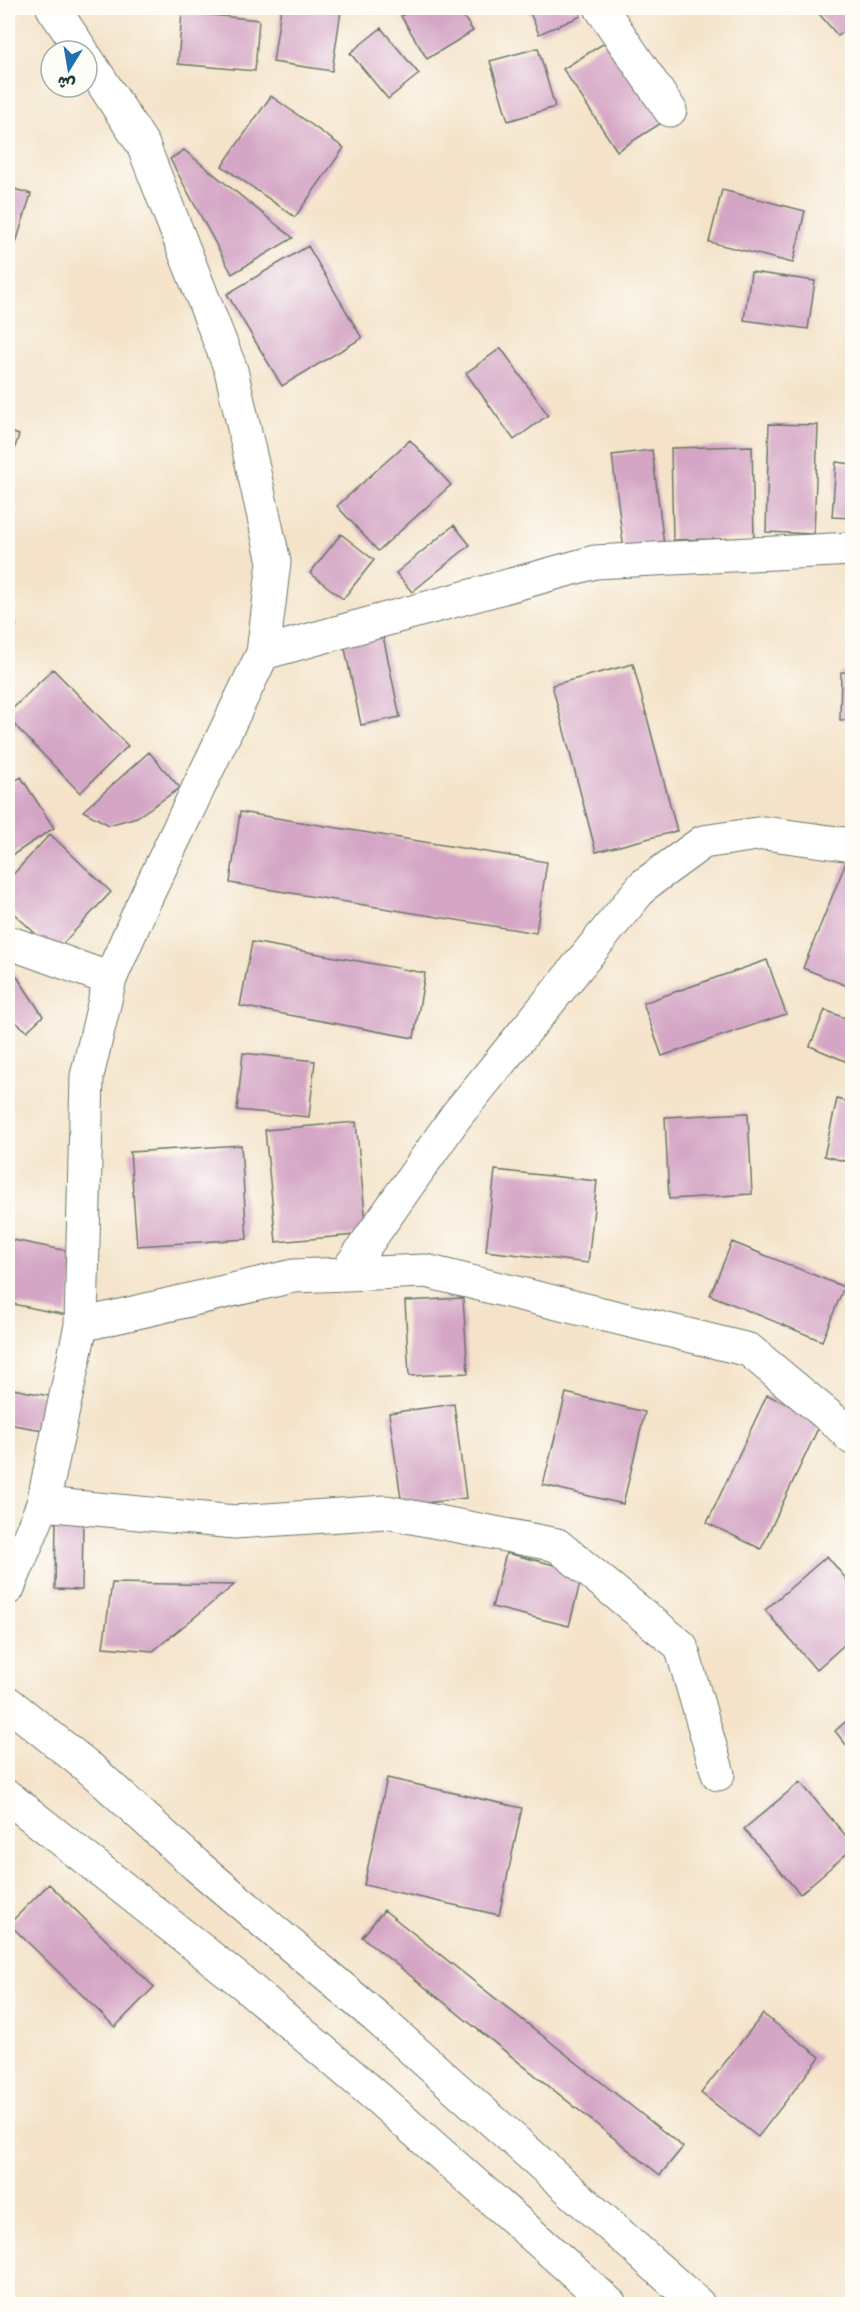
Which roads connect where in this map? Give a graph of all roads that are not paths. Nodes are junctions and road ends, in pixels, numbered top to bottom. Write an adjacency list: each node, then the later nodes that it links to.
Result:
1 (53, 8): 3 (street)
2 (601, 8): 5 (street)
3 (74, 39)
4 (99, 78): 7 (street)
5 (670, 110)
6 (852, 549): 7 (street)
7 (263, 653): 10 (street)
8 (852, 845): 11 (street)
9 (8, 942): 10 (street)
10 (110, 979): 12 (street)
11 (346, 1273): 12 (street); 13 (street)
12 (81, 1324): 14 (street)
13 (852, 1438)
14 (43, 1504): 15 (street); 17 (street)
15 (8, 1588)
16 (8, 1703): 20 (street)
17 (718, 1774)
18 (8, 1797): 19 (street)
19 (610, 2304)
20 (698, 2304)

